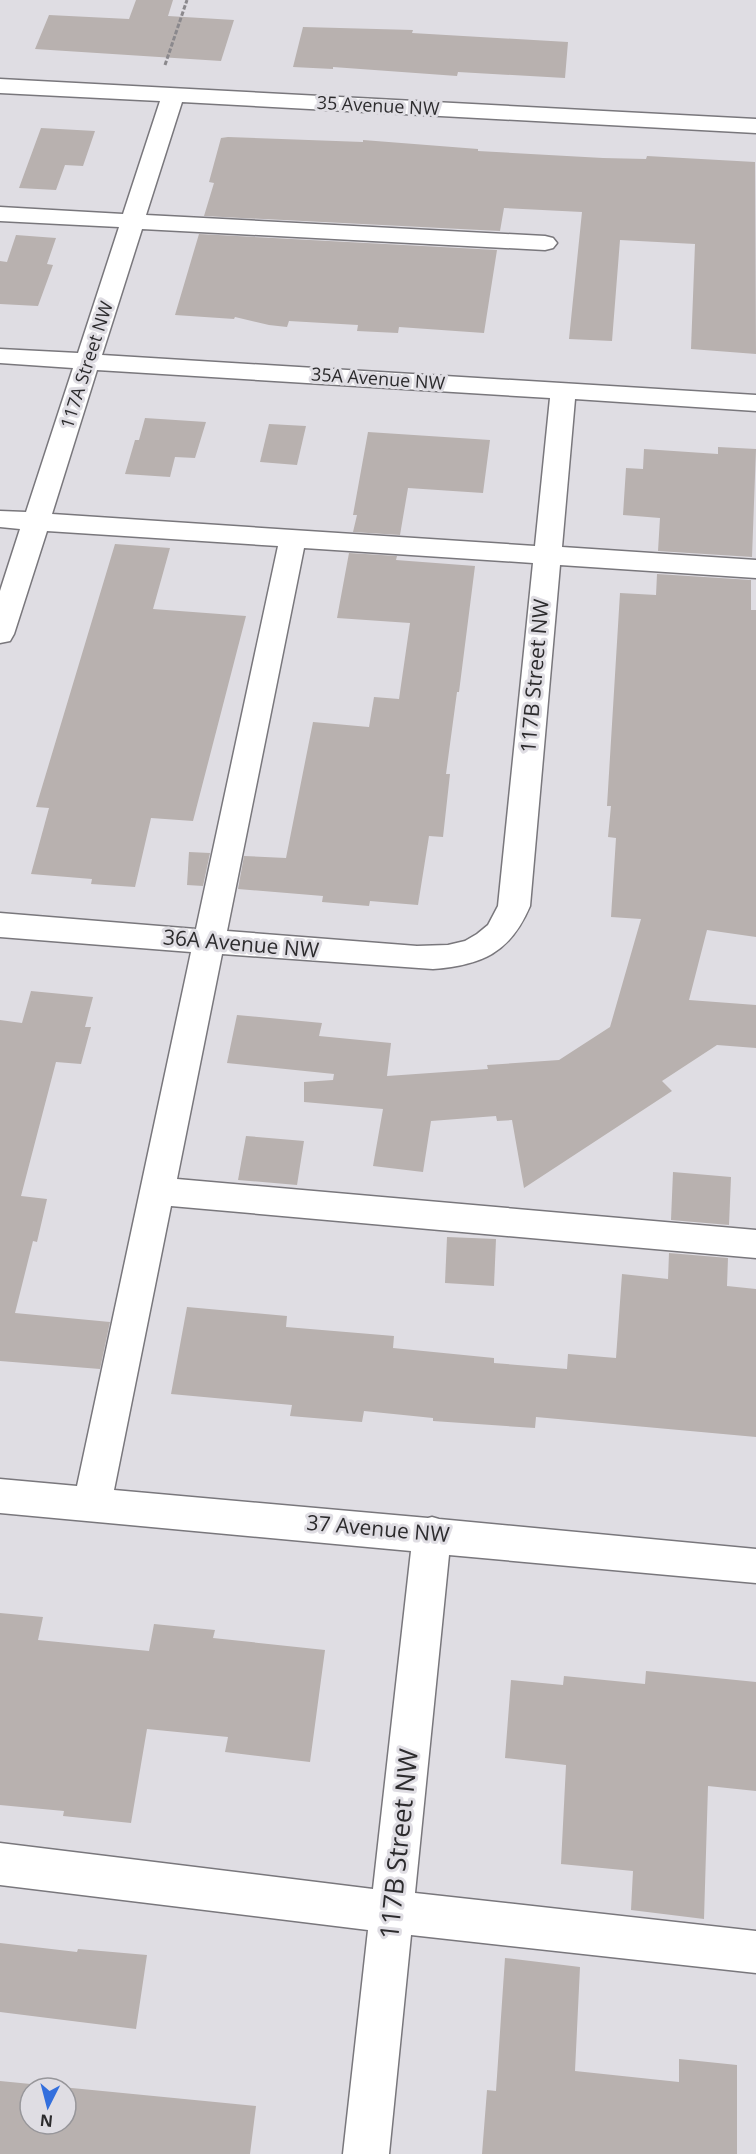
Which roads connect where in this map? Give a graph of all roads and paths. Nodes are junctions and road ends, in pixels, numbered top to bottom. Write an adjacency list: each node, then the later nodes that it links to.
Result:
1 (187, 0): 3 (path)
2 (0, 86): 3 (street, 35 Avenue NW)
3 (164, 94): 4 (street, 35 Avenue NW); 6 (street, 117A Street NW)
4 (756, 126)
5 (0, 214): 6 (street)
6 (132, 222): 7 (street); 9 (street, 117A Street NW)
7 (545, 243)
8 (0, 356): 9 (street, 35A Avenue NW)
9 (89, 361): 10 (street, 35A Avenue NW); 13 (street, 117A Street NW)
10 (563, 391): 11 (street, 35A Avenue NW); 15 (street, 117B Street NW)
11 (756, 403)
12 (0, 519): 13 (street)
13 (36, 522): 14 (street); 17 (street, 117A Street NW)
14 (292, 538): 15 (street); 19 (street)
15 (547, 555): 16 (street); 20 (street, 117B Street NW)
16 (756, 569)
17 (0, 634)
18 (0, 925): 19 (street, 36A Avenue NW)
19 (209, 941): 20 (street, 36A Avenue NW); 21 (street)
20 (481, 948)
21 (157, 1191): 22 (street); 24 (street)
22 (756, 1244)
23 (0, 1496): 24 (street, 37 Avenue NW)
24 (92, 1503): 25 (street, 37 Avenue NW)
25 (432, 1534): 26 (street, 37 Avenue NW); 28 (street, 117B Street NW)
26 (756, 1566)
27 (0, 1864): 28 (street)
28 (391, 1912): 29 (street); 30 (street, 117B Street NW)
29 (756, 1952)
30 (366, 2154)

